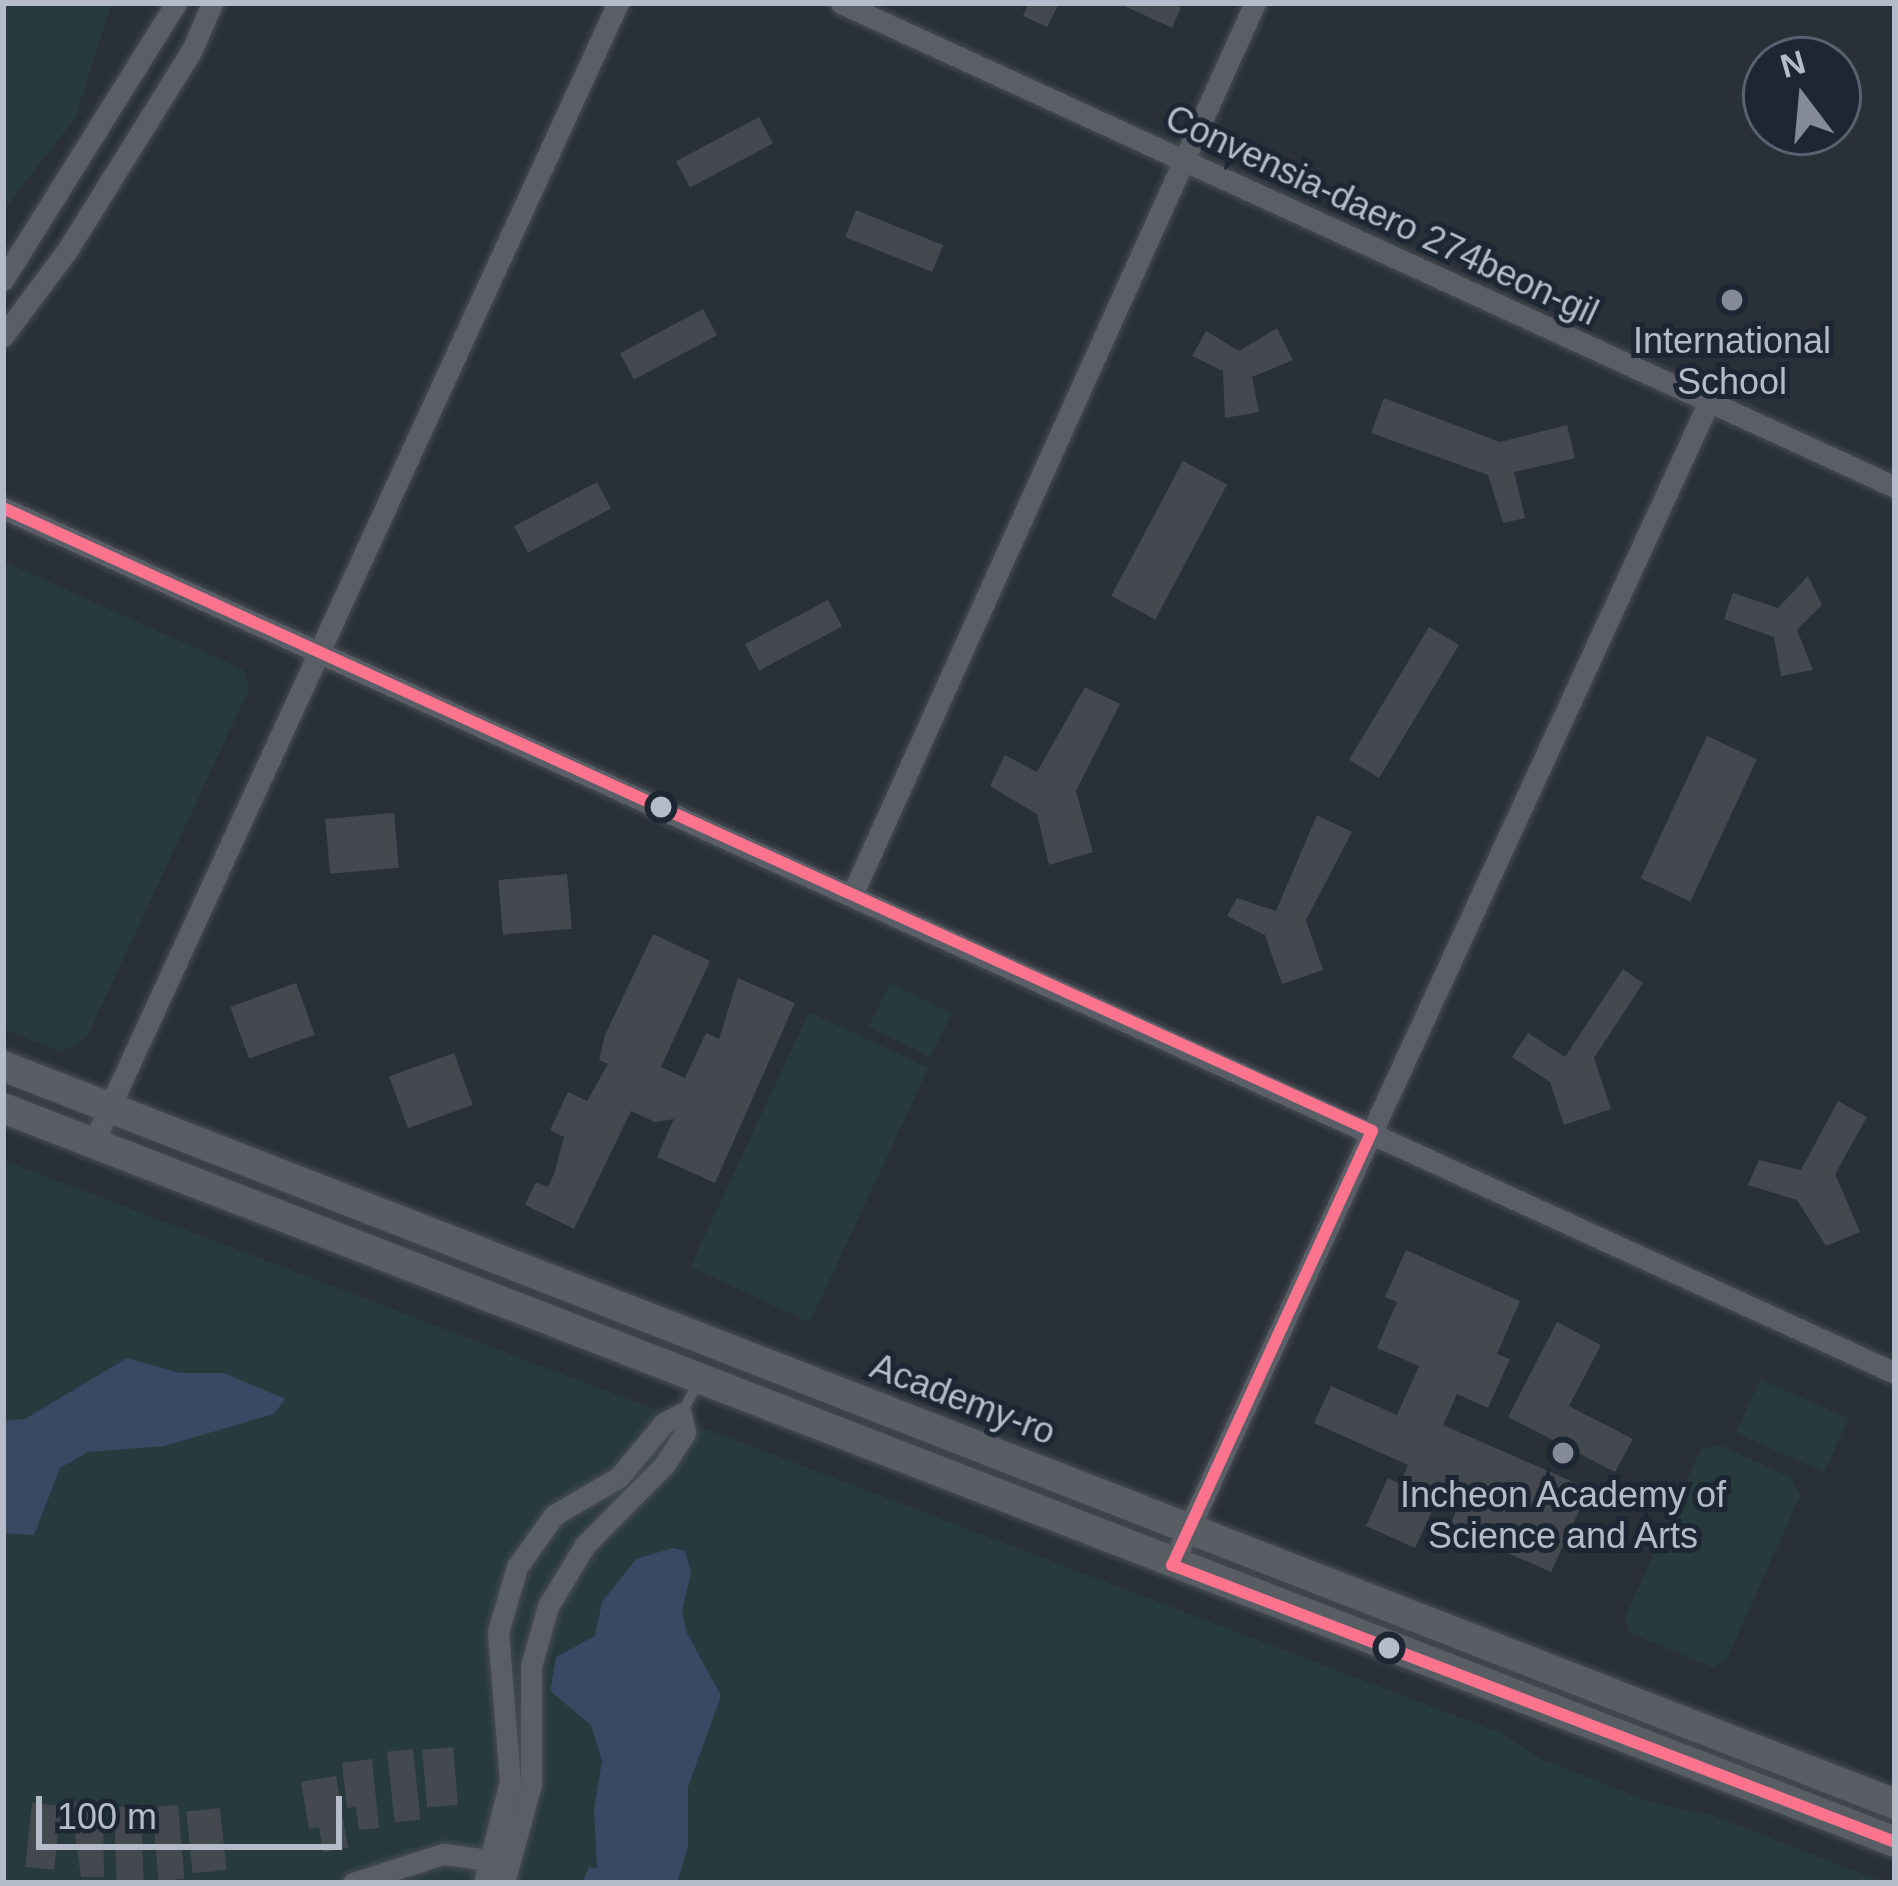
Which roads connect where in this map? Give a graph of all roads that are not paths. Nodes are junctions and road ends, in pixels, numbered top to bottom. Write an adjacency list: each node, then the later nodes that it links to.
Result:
1 (176, 3): 7 (street)
2 (212, 3): 8 (street)
3 (618, 3): 12 (street)
4 (841, 3): 6 (street, Convensia-daero 274beon-gil)
5 (1255, 3): 6 (street)
6 (1181, 160): 9 (street, Convensia-daero 274beon-gil); 13 (street)
7 (3, 280)
8 (3, 336)
9 (1708, 402): 10 (street, Convensia-daero 274beon-gil); 17 (street)
10 (1895, 487)
11 (3, 508): 12 (street)
12 (321, 656): 13 (street); 16 (street)
13 (852, 895): 17 (street)
14 (3, 1066): 16 (main road, Academy-ro)
15 (3, 1108): 18 (main road)
16 (109, 1108): 18 (street); 23 (main road, Academy-ro)
17 (1372, 1131): 19 (street); 23 (street)
18 (94, 1141): 20 (main road)
19 (1895, 1373)
20 (698, 1383): 21 (lane); 25 (main road)
21 (681, 1414): 22 (street); 24 (street)
22 (554, 1515): 24 (street); 26 (street)
23 (1190, 1526): 25 (street); 28 (main road, Academy-ro)
24 (585, 1545): 27 (street)
25 (1172, 1565): 29 (main road)
26 (507, 1593): 27 (street); 30 (street)
27 (548, 1606): 30 (street)
28 (1895, 1804)
29 (1895, 1842)
30 (503, 1869): 31 (street); 32 (street)
31 (353, 1883)
32 (484, 1883)

